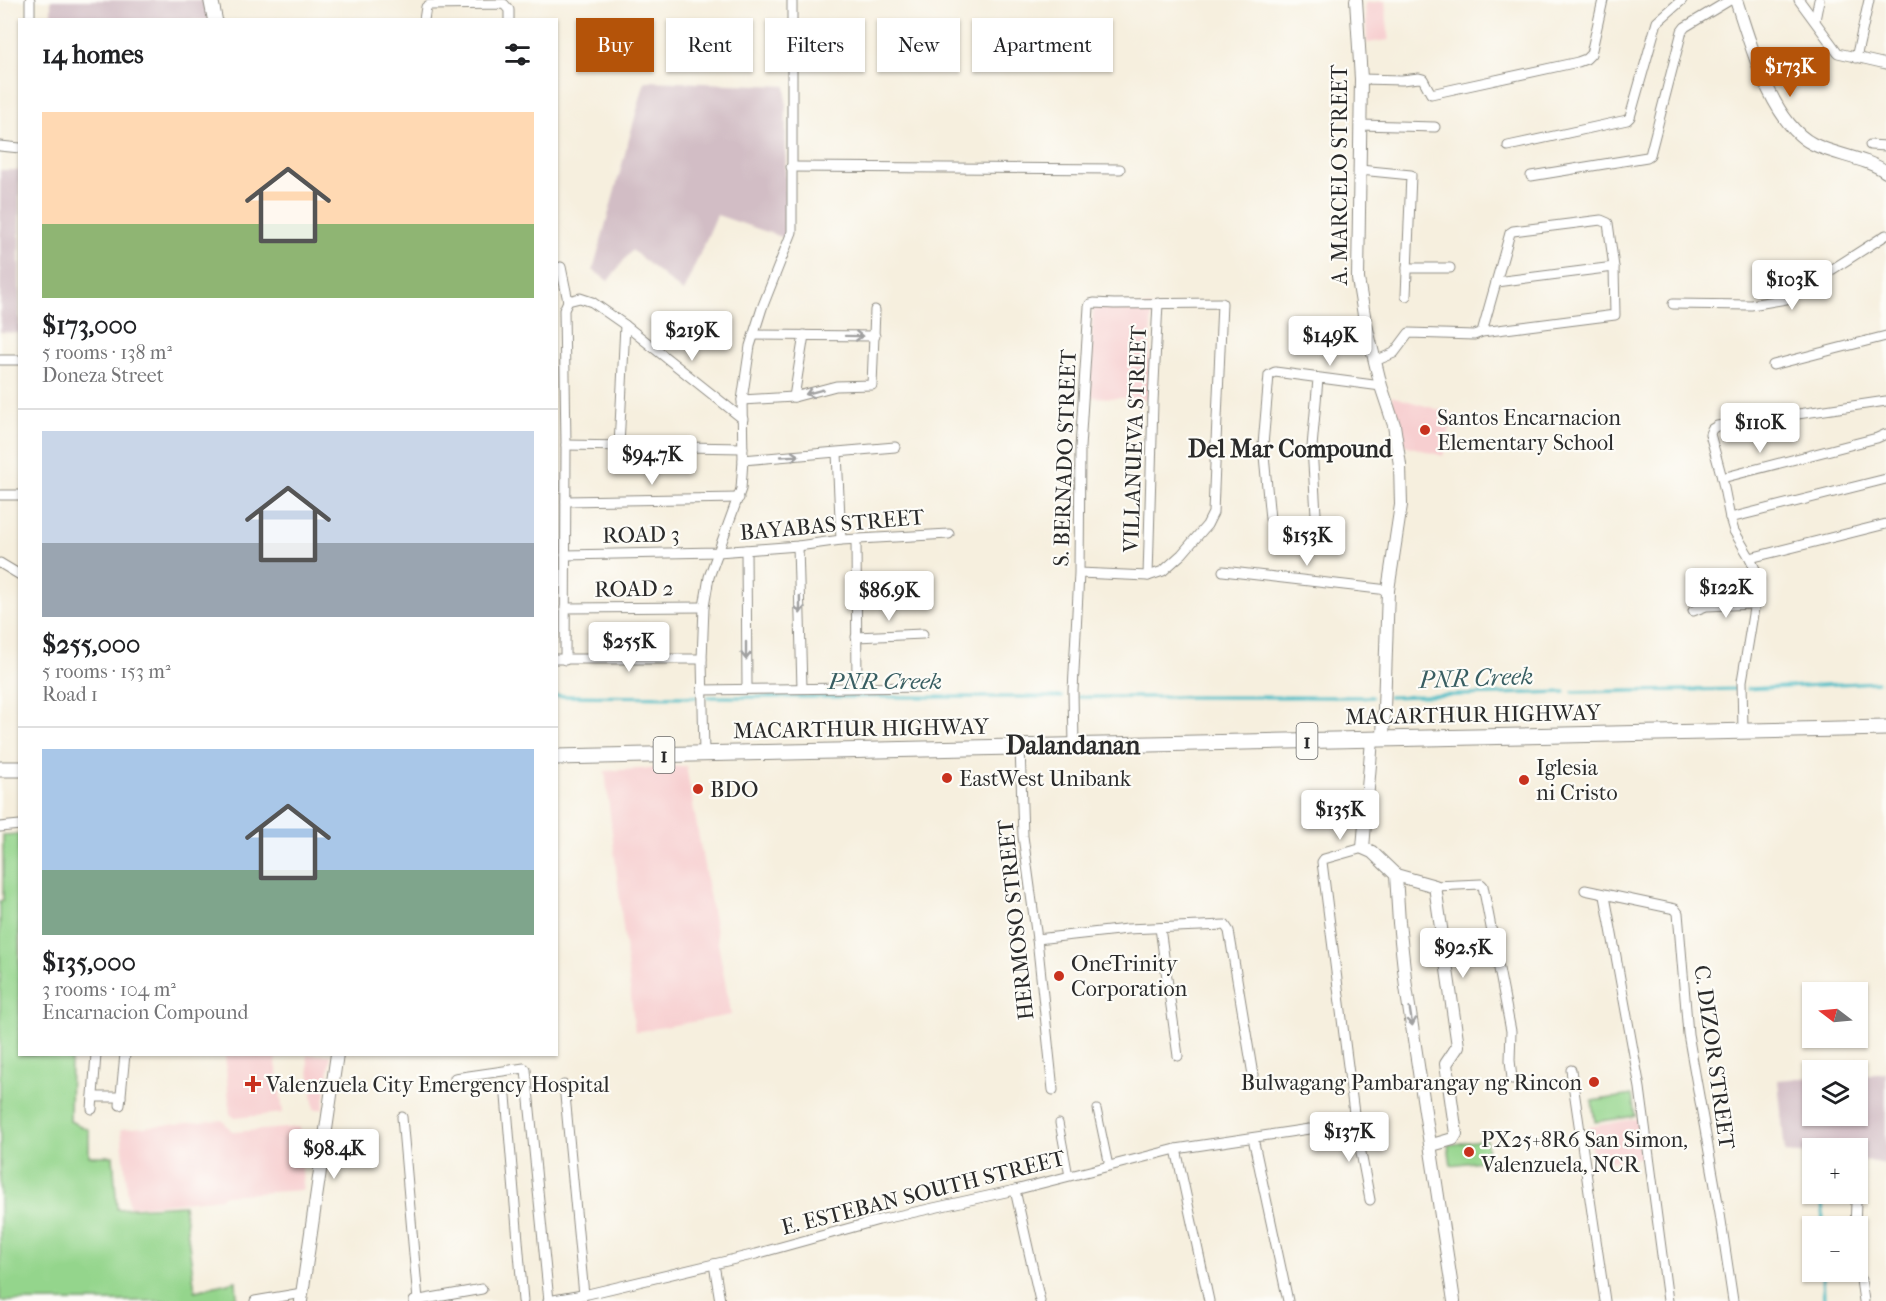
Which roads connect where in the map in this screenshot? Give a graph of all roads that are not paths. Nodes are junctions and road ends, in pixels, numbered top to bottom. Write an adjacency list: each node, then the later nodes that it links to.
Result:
1 (30, 0): 12 (street)
2 (211, 0): 13 (main road)
3 (792, 0): 27 (street)
4 (1356, 0): 19 (street, A. MARCELO STREET)
5 (1604, 0): 19 (street)
6 (1682, 0): 24 (street)
7 (1730, 0): 31 (street)
8 (1736, 0): 30 (street)
9 (1799, 0): 16 (street)
10 (1819, 0): 16 (street)
11 (1869, 0): 17 (street)
12 (30, 18)
13 (215, 18)
14 (424, 18): 15 (street)
15 (509, 18)
16 (1815, 20): 17 (street)
17 (1856, 58): 18 (street)
18 (1886, 64)
19 (1361, 79): 20 (street, A. MARCELO STREET)
20 (1360, 125): 21 (street); 29 (street, A. MARCELO STREET)
21 (1435, 127)
22 (1870, 145): 25 (street)
23 (0, 146): 26 (street)
24 (1508, 146)
25 (1886, 146)
26 (18, 147)
27 (791, 167): 28 (street); 45 (street)
28 (1120, 169)
29 (1360, 170): 35 (street); 51 (street, A. MARCELO STREET)
30 (1886, 172)
31 (1531, 176)
32 (1886, 235): 41 (street)
33 (561, 267): 39 (street)
34 (1614, 267): 37 (street); 37 (street); 44 (street)
35 (1407, 268): 36 (street); 38 (street)
36 (1450, 268)
37 (1496, 282): 44 (street)
38 (1406, 296)
39 (568, 301): 43 (street); 60 (street)
40 (1158, 303): 85 (street, S. BERNADO STREET); 86 (street, VILLANUEVA STREET); 86 (street, S. BERNADO STREET)
41 (1673, 304)
42 (875, 310): 47 (street)
43 (625, 325): 58 (street); 61 (street)
44 (1482, 332): 51 (street)
45 (754, 335): 46 (street); 56 (street)
46 (804, 335): 47 (street, one-way to 47); 55 (street)
47 (875, 336): 55 (street, one-way to 55)
48 (1886, 336): 52 (street)
49 (0, 360): 50 (street)
50 (18, 360)
51 (1375, 361): 54 (street, A. MARCELO STREET)
52 (1773, 364)
53 (1318, 379): 53 (street); 54 (street)
54 (1381, 386): 87 (street, A. MARCELO STREET)
55 (794, 397): 56 (street)
56 (742, 400): 58 (street)
57 (1886, 401): 66 (street)
58 (742, 419): 63 (street)
59 (1886, 434): 66 (street)
60 (566, 445): 61 (street); 71 (street)
61 (619, 446): 63 (street)
62 (896, 447): 64 (street)
63 (743, 448): 65 (street)
64 (837, 453): 65 (street, one-way to 64); 76 (street)
65 (743, 460): 70 (street)
66 (1722, 478): 72 (street)
67 (1886, 479): 72 (street)
68 (0, 495): 69 (street)
69 (18, 495)
70 (739, 498): 71 (street); 79 (street)
71 (566, 501): 80 (street)
72 (1730, 518): 81 (street)
73 (1886, 524): 81 (street)
74 (949, 534): 75 (street, BAYABAS STREET)
75 (856, 539): 76 (street, BAYABAS STREET); 93 (street)
76 (841, 540): 77 (street, BAYABAS STREET)
77 (798, 546): 78 (street, BAYABAS STREET); 99 (street, one-way to 99)
78 (746, 550): 79 (street, BAYABAS STREET); 98 (street, one-way to 98)
79 (718, 552): 80 (street, ROAD 3); 89 (street)
80 (565, 555): 90 (street)
81 (1750, 558): 88 (street)
82 (0, 563): 84 (street)
83 (1223, 571): 87 (street)
84 (18, 573)
85 (1079, 573): 86 (street); 104 (street, S. BERNADO STREET)
86 (1148, 576)
87 (1388, 590): 103 (street, A. MARCELO STREET)
88 (1754, 604): 91 (street); 102 (street)
89 (704, 607): 90 (street, ROAD 2); 95 (street)
90 (565, 608): 94 (street)
91 (1693, 611)
92 (923, 634): 93 (street)
93 (856, 636): 96 (street)
94 (561, 659): 95 (street)
95 (702, 659): 100 (street)
96 (857, 687): 97 (street); 99 (street)
97 (926, 687)
98 (747, 688): 99 (street); 100 (street)
99 (802, 688)
100 (702, 690): 106 (street)
101 (1886, 728): 102 (highway, MACARTHUR HIGHWAY / 1)
102 (1743, 731): 103 (highway, MACARTHUR HIGHWAY / 1)
103 (1378, 739): 104 (highway, MACARTHUR HIGHWAY / 1); 112 (street, A. MARCELO STREET)
104 (1074, 746): 105 (highway, MACARTHUR HIGHWAY / 1)
105 (1020, 747): 106 (highway, MACARTHUR HIGHWAY / 1); 118 (street, HERMOSO STREET)
106 (704, 754): 107 (highway, MACARTHUR HIGHWAY / 1)
107 (558, 757)
108 (0, 769): 109 (highway)
109 (18, 769)
110 (18, 825): 111 (street)
111 (0, 827)
112 (1363, 848): 113 (street); 142 (street)
113 (1396, 875): 114 (street); 137 (street, one-way to 137)
114 (1435, 886): 126 (street); 137 (street)
115 (1585, 890): 116 (street, C. DIZOR STREET)
116 (1605, 896): 158 (street); 159 (street, C. DIZOR STREET)
117 (1160, 928): 118 (street); 122 (street); 124 (street)
118 (1037, 939): 128 (street, HERMOSO STREET)
119 (96, 1056): 130 (street)
120 (125, 1056): 130 (street)
121 (337, 1056): 146 (street)
122 (1178, 1056)
123 (1571, 1070): 157 (street)
124 (1253, 1075)
125 (455, 1078): 151 (street)
126 (1512, 1079)
127 (564, 1085): 147 (street)
128 (1053, 1090)
129 (506, 1096): 148 (street)
130 (93, 1097): 131 (street)
131 (92, 1109)
132 (1097, 1109): 139 (street)
133 (402, 1117): 150 (street)
134 (1059, 1124): 140 (street)
135 (1309, 1130): 136 (street, E. ESTEBAN SOUTH STREET)
136 (1253, 1138): 138 (street, E. ESTEBAN SOUTH STREET); 155 (street)
137 (1431, 1145): 156 (street)
138 (1176, 1149): 139 (street, E. ESTEBAN SOUTH STREET); 154 (street)
139 (1109, 1166): 140 (street, E. ESTEBAN SOUTH STREET)
140 (1069, 1176): 141 (street, E. ESTEBAN SOUTH STREET)
141 (1015, 1190): 143 (street, E. ESTEBAN SOUTH STREET); 153 (street)
142 (1370, 1200)
143 (714, 1264): 147 (street, E. ESTEBAN SOUTH STREET); 152 (street)
144 (1862, 1282): 160 (street)
145 (482, 1289): 150 (street)
146 (301, 1297): 149 (street)
147 (587, 1297): 151 (street, E. ESTEBAN SOUTH STREET)
148 (522, 1299)
149 (255, 1301)
150 (416, 1301)
151 (548, 1301)
152 (720, 1301)
153 (1040, 1301)
154 (1209, 1301)
155 (1288, 1301)
156 (1454, 1301)
157 (1605, 1301)
158 (1668, 1301)
159 (1733, 1301)
160 (1864, 1301)

